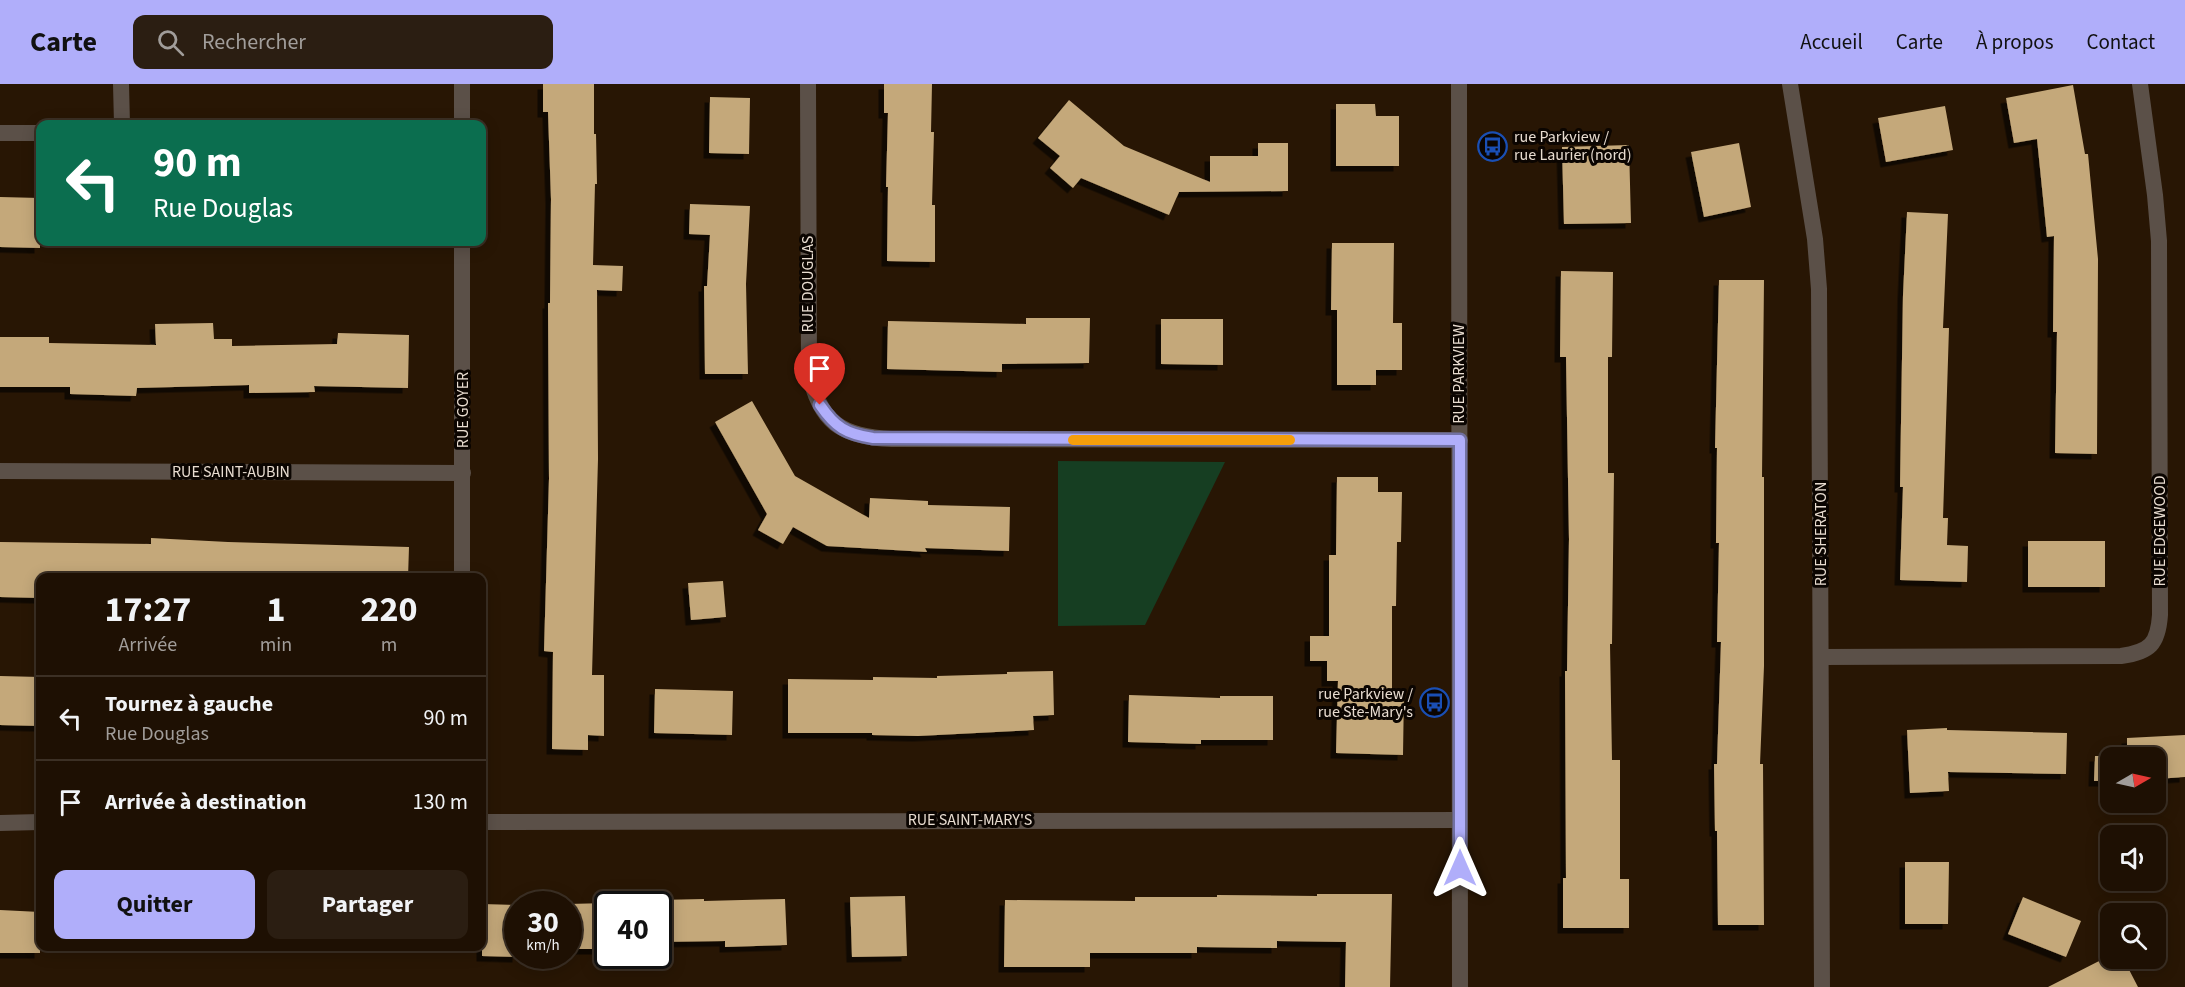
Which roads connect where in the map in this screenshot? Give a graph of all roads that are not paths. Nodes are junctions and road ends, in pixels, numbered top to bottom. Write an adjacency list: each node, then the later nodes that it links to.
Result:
1 (121, 84): 7 (street)
2 (462, 84): 8 (street)
3 (808, 84): 12 (street, RUE DOUGLAS)
4 (1459, 84): 12 (street, RUE PARKVIEW)
5 (1790, 84): 16 (street, RUE SHERATON)
6 (2140, 84): 16 (street, RUE EDGEWOOD)
7 (122, 120)
8 (462, 120)
9 (0, 133): 10 (street)
10 (36, 133)
11 (462, 246): 14 (street, RUE GOYER)
12 (1460, 440): 17 (street, RUE PARKVIEW)
13 (0, 471): 14 (street, RUE SAINT-AUBIN)
14 (463, 473): 15 (street, RUE GOYER)
15 (462, 573)
16 (1821, 657): 22 (street, RUE SHERATON)
17 (1459, 820): 19 (street, RUE SAINT-MARY'S); 21 (street, RUE PARKVIEW)
18 (36, 822): 20 (street)
19 (486, 822)
20 (0, 823)
21 (1460, 987)
22 (1822, 987)

